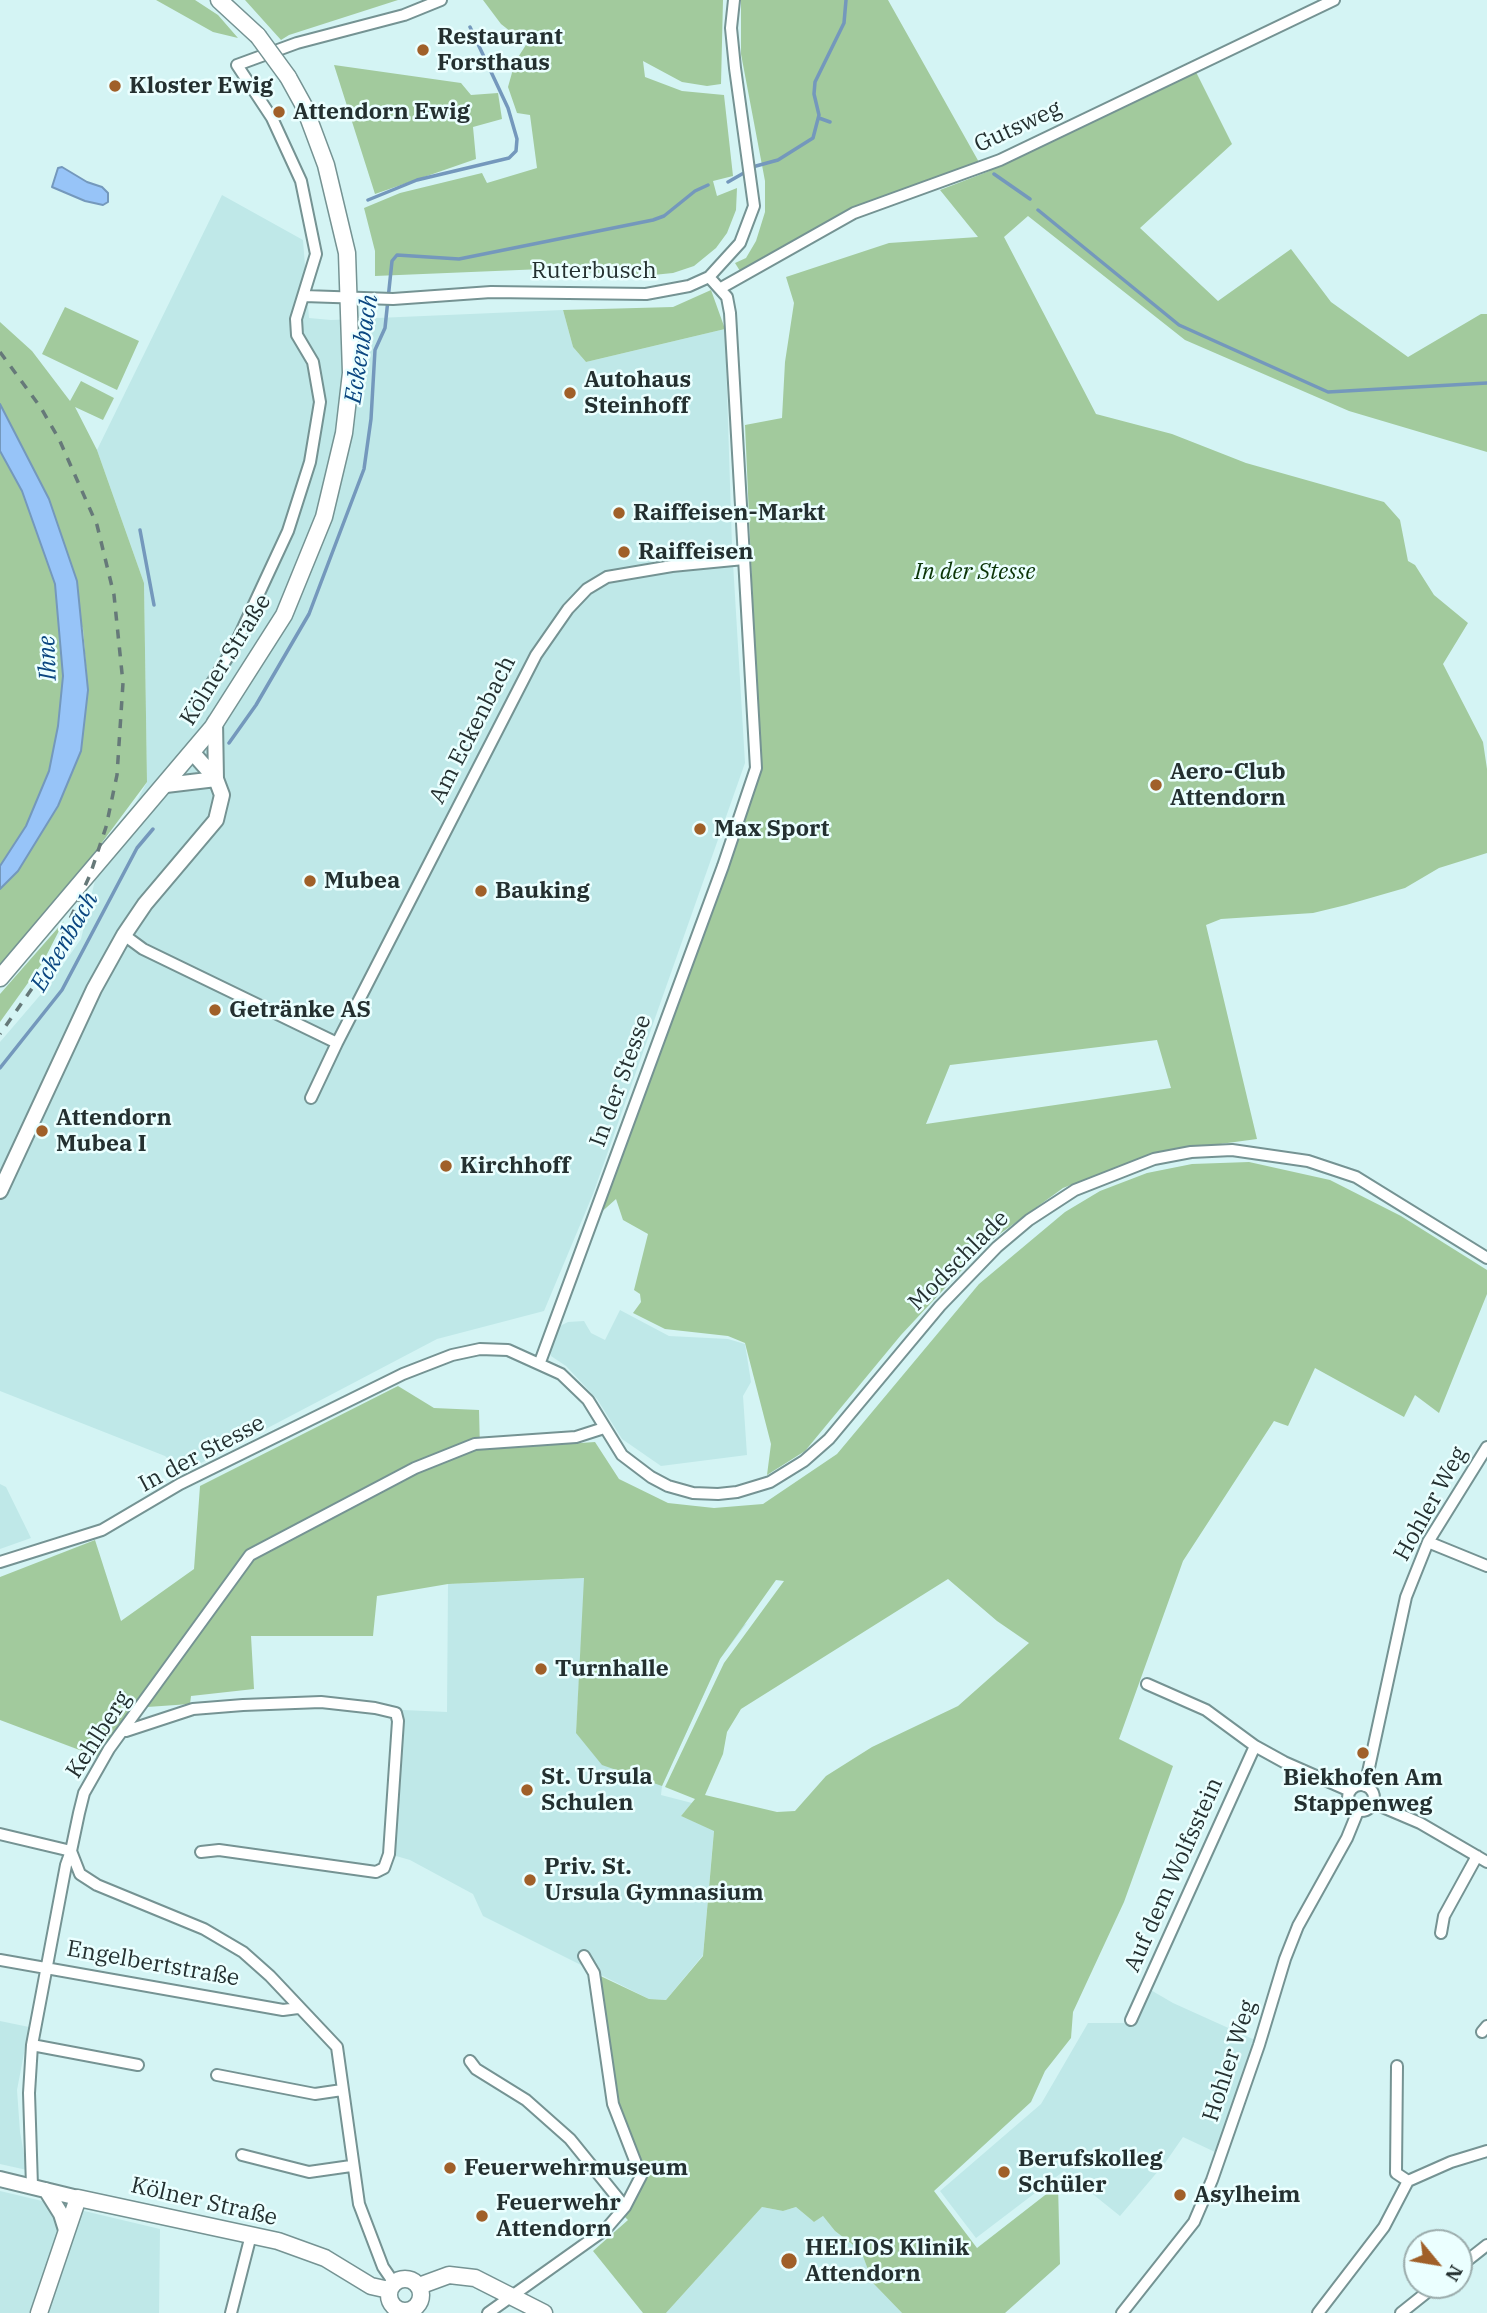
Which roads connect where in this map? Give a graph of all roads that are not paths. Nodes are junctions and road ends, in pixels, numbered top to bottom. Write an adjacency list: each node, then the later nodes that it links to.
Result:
1 (219, 0): 8 (main road, Kölner Straße, bridge)
2 (441, 0): 7 (street, Kölner Straße)
3 (734, 0): 5 (street, Ruterbusch)
4 (1334, 0): 6 (street, Gutsweg)
5 (709, 277): 6 (street); 8 (street, Ruterbusch)
6 (721, 288): 9 (street, In der Stesse)
7 (304, 296): 8 (street); 10 (street, Kölner Straße)
8 (350, 298): 11 (main road, Kölner Straße)
9 (744, 559): 17 (street, Am Eckenbach); 21 (street, In der Stesse)
10 (207, 691)
11 (215, 722): 12 (main road, Kölner Straße); 13 (street)
12 (193, 753): 13 (street, Kölner Straße); 14 (main road)
13 (216, 779): 14 (street); 15 (street)
14 (166, 785): 16 (main road)
15 (124, 935): 17 (street); 19 (street)
16 (0, 978)
17 (337, 1043): 18 (street, Am Eckenbach)
18 (311, 1098)
19 (0, 1191)
20 (1487, 1258): 22 (street, Modschlade)
21 (540, 1362): 22 (street, Modschlade); 25 (street, In der Stesse)
22 (604, 1428): 28 (street, Kehlberg)
23 (1487, 1447): 24 (street, Hohler Weg)
24 (1429, 1542): 26 (street); 30 (street, Hohler Weg)
25 (0, 1562)
26 (1487, 1566)
27 (1147, 1684): 29 (street)
28 (124, 1732): 35 (street, Kehlberg); 36 (street)
29 (1255, 1746): 31 (street); 43 (street, Auf dem Wolfsstein)
30 (1365, 1786): 31 (street); 32 (street)
31 (1350, 1791): 33 (street)
32 (1373, 1802): 33 (street); 37 (street)
33 (1358, 1811): 71 (street, Hohler Weg)
34 (0, 1834): 35 (street)
35 (72, 1851): 41 (street, Kehlberg); 42 (street)
36 (201, 1852)
37 (1482, 1859): 38 (street)
38 (1441, 1933)
39 (584, 1956): 57 (street)
40 (0, 1960): 41 (street, Engelbertstraße)
41 (46, 1966): 42 (street, Engelbertstraße); 44 (street, Kehlberg)
42 (298, 2008): 49 (street)
43 (1131, 2020)
44 (32, 2045): 46 (street); 55 (street, Kehlberg)
45 (470, 2061): 57 (street)
46 (138, 2066)
47 (1397, 2066): 54 (street)
48 (217, 2075): 49 (street)
49 (342, 2090): 52 (street)
50 (1487, 2151): 54 (street)
51 (242, 2155): 52 (street)
52 (351, 2166): 62 (street)
53 (0, 2179): 55 (street, Kölner Straße)
54 (1408, 2181): 72 (street)
55 (39, 2188): 56 (street, Kölner Straße); 58 (street)
56 (78, 2198): 58 (main road); 59 (main road, Kölner Straße)
57 (625, 2207): 64 (street)
58 (66, 2230): 67 (main road)
59 (251, 2235): 62 (main road, Kölner Straße); 68 (street)
60 (1487, 2245): 61 (street)
61 (1473, 2256)
62 (392, 2286): 63 (main road); 66 (main road)
63 (419, 2286): 64 (main road); 66 (main road)
64 (512, 2296): 69 (street); 70 (main road)
65 (1418, 2299): 73 (street)
66 (411, 2312)
67 (38, 2313)
68 (231, 2313)
69 (488, 2313)
70 (544, 2313)
71 (1122, 2313)
72 (1318, 2313)
73 (1401, 2313)

